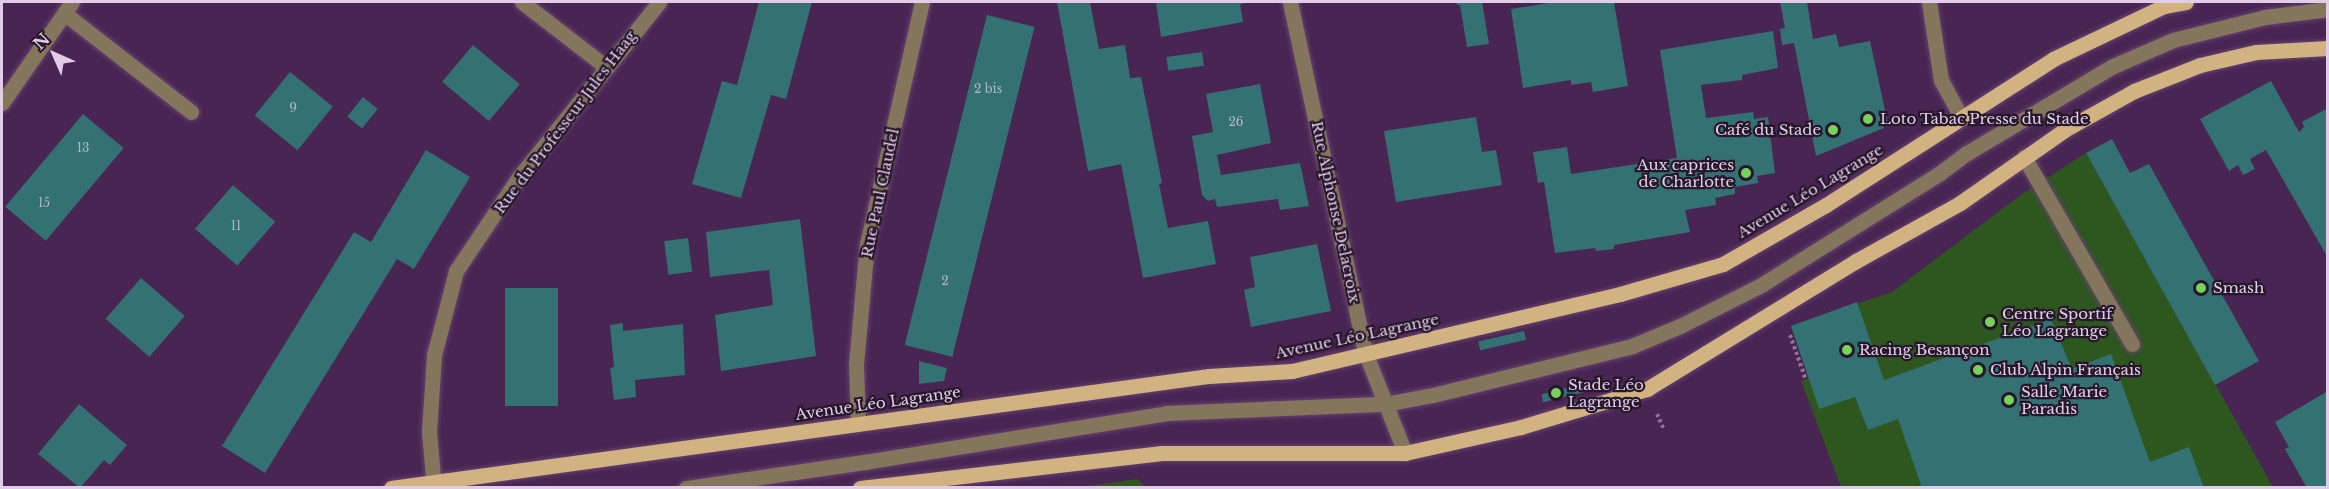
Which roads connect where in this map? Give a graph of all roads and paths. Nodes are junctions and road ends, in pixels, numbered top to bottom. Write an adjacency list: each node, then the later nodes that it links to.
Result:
1 (522, 2): 10 (street)
2 (658, 2): 10 (street, Rue du Professeur Jules Haag)
3 (922, 2): 21 (street, Rue Paul Claudel)
4 (1290, 2): 17 (street, Rue Alphonse Delacroix)
5 (1929, 2): 13 (street)
6 (2186, 2): 13 (main road, Avenue Léo Lagrange)
7 (68, 7): 11 (street); 12 (street)
8 (2328, 9): 19 (street)
9 (2328, 48): 14 (main road)
10 (606, 67): 24 (street, Rue du Professeur Jules Haag)
11 (2, 103)
12 (191, 112)
13 (1961, 117): 17 (main road, Avenue Léo Lagrange)
14 (2024, 157): 16 (street); 23 (main road)
15 (1786, 326): 18 (path)
16 (2132, 344)
17 (1365, 352): 19 (street, Rue Alphonse Delacroix); 21 (main road, Avenue Léo Lagrange)
18 (1806, 380)
19 (1385, 404): 23 (street, Rue Alphonse Delacroix); 26 (street)
20 (1654, 409): 22 (path)
21 (858, 424): 24 (main road, Avenue Léo Lagrange)
22 (1664, 430)
23 (1405, 453): 27 (main road)
24 (434, 485): 25 (main road, Avenue Léo Lagrange)
25 (391, 488)
26 (686, 488)
27 (860, 488)

